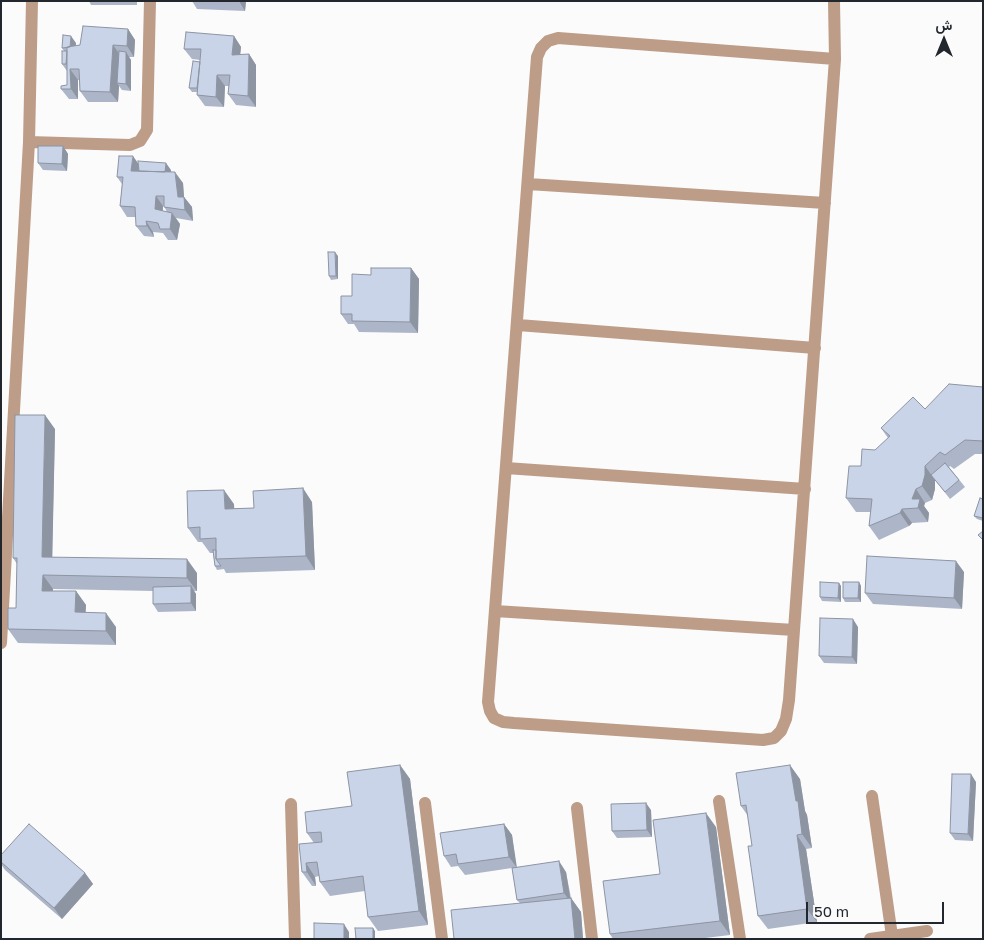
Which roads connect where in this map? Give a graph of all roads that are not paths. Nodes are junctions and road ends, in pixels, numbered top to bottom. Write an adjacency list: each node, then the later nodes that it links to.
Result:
1 (32, 1): 5 (street)
2 (150, 1): 5 (street)
3 (834, 1): 4 (street)
4 (836, 59): 6 (street); 7 (street)
5 (29, 142): 14 (street)
6 (528, 184): 7 (street); 8 (street)
7 (825, 203): 9 (street)
8 (518, 325): 9 (street); 10 (street)
9 (815, 348): 11 (street)
10 (506, 468): 11 (street); 12 (street)
11 (804, 489): 13 (street)
12 (495, 611): 13 (street); 13 (street)
13 (794, 630)
14 (1, 643)
15 (872, 796): 21 (street)
16 (719, 801): 25 (street)
17 (424, 803): 23 (street)
18 (291, 804): 22 (street)
19 (577, 808): 24 (street)
20 (927, 931): 21 (street)
21 (892, 936): 26 (street)
22 (295, 939)
23 (442, 939)
24 (592, 939)
25 (740, 939)
26 (870, 939)

